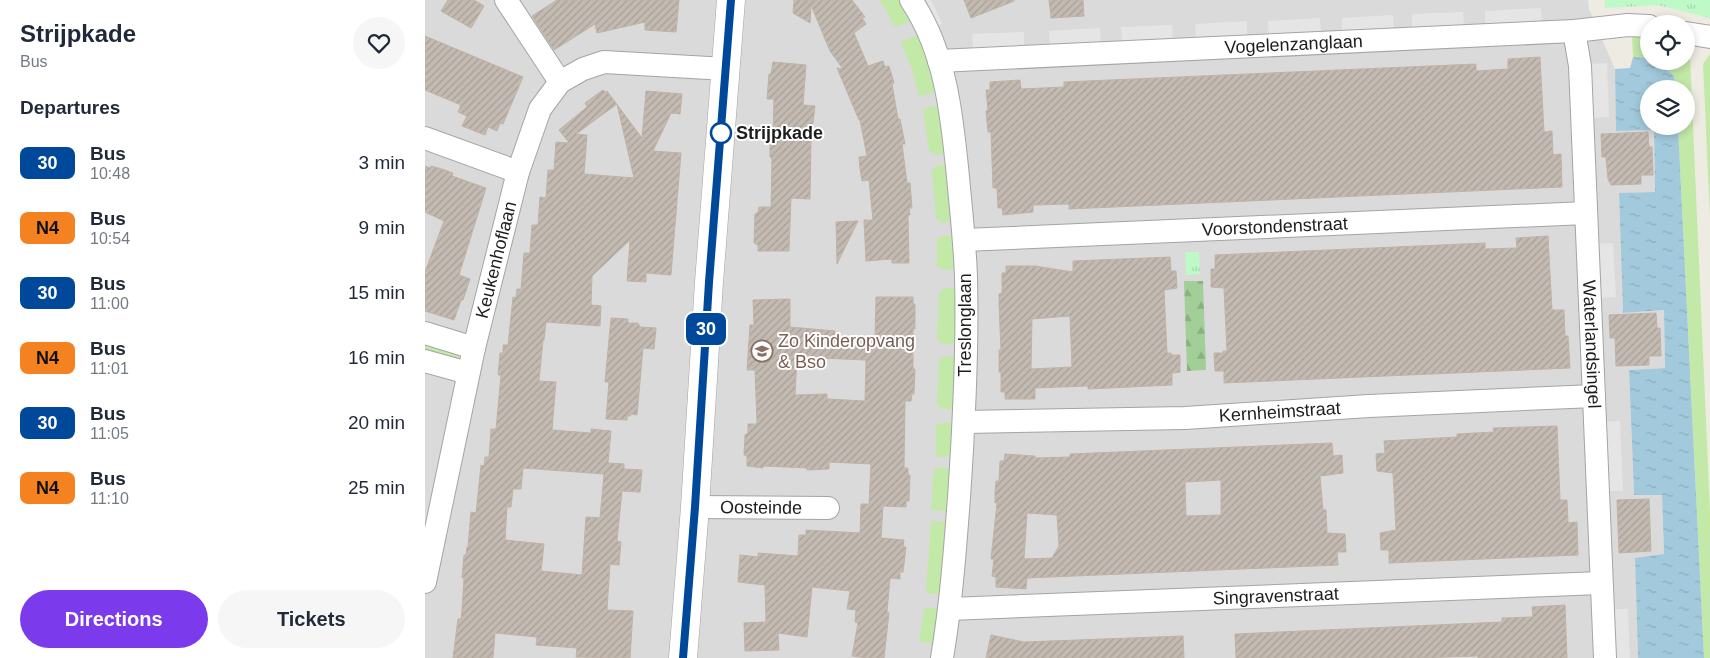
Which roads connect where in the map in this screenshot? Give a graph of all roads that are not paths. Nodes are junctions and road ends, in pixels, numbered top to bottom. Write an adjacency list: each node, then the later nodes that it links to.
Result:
1 (506, 0): 8 (street)
2 (731, 0): 7 (street, Oosteinde)
3 (911, 0): 6 (street, Treslonglaan)
4 (1640, 26): 5 (street, Vogelenzanglaan)
5 (1574, 31): 6 (street, Vogelenzanglaan); 11 (street, Waterlandsingel)
6 (939, 61): 12 (street, Treslonglaan)
7 (726, 69): 8 (street, Keukenhoflaan); 19 (street, Oosteinde)
8 (560, 82): 10 (street, Keukenhoflaan)
9 (425, 138): 10 (street)
10 (518, 172): 14 (street, Keukenhoflaan)
11 (1586, 213): 12 (street, Voorstondenstraat); 17 (street, Waterlandsingel)
12 (964, 240): 18 (street, Treslonglaan)
13 (425, 333): 14 (street)
14 (474, 348): 16 (street, Keukenhoflaan)
15 (425, 361): 16 (street)
16 (468, 373): 21 (street, Keukenhoflaan)
17 (1594, 396): 18 (street, Kernheimstraat); 23 (street, Waterlandsingel)
18 (965, 422): 24 (street, Treslonglaan)
19 (695, 507): 20 (street, Oosteinde); 25 (street, Oosteinde)
20 (828, 508)
21 (428, 548): 22 (street, Keukenhoflaan)
22 (425, 576)
23 (1601, 583): 24 (street, Singravenstraat); 27 (street, Waterlandsingel)
24 (950, 610): 26 (street, Treslonglaan)
25 (683, 658)
26 (943, 658)
27 (1605, 658)

